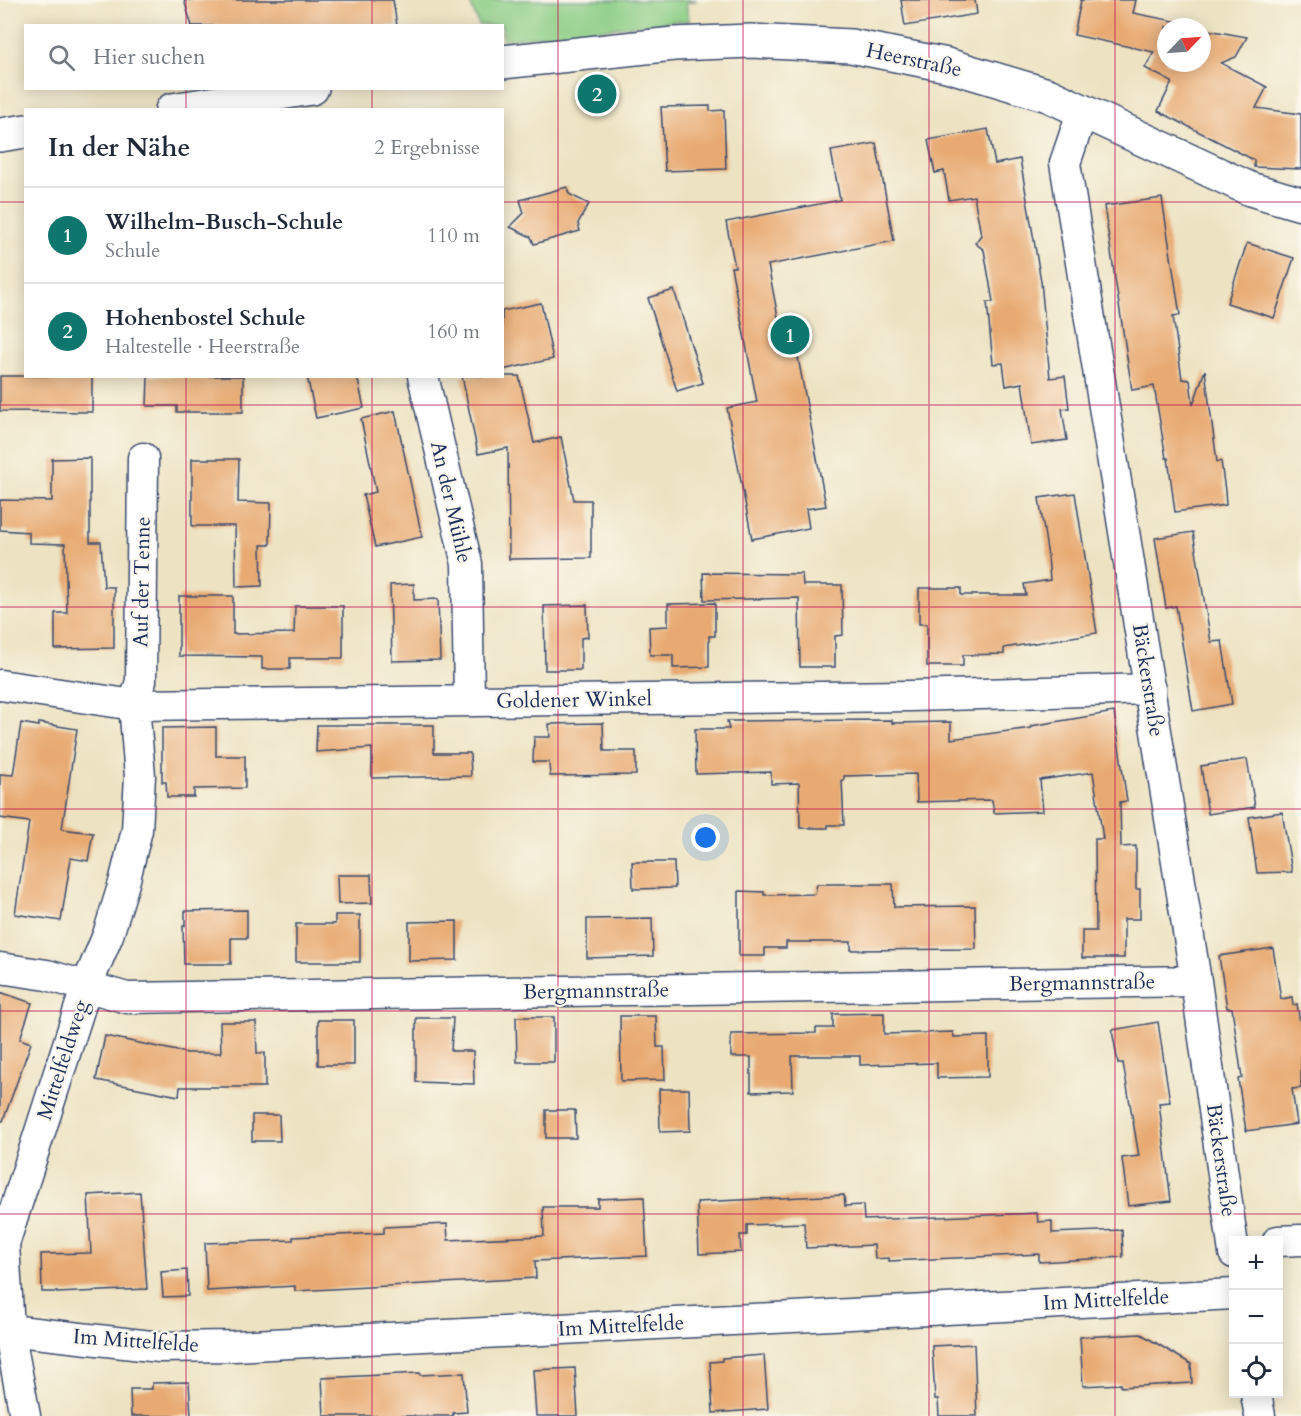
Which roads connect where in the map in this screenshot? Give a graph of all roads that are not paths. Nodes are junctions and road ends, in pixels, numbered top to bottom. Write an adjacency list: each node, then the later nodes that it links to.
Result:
1 (504, 62): 4 (street, Heerstraße)
2 (299, 90): 3 (street)
3 (185, 108)
4 (1083, 110): 7 (street, Heerstraße); 11 (street, Bäckerstraße)
5 (24, 131): 6 (street)
6 (0, 135)
7 (1301, 204)
8 (423, 378): 12 (street, An der Mühle)
9 (143, 458): 13 (street, Auf der Tenne)
10 (0, 685): 13 (street, Goldener Winkel)
11 (1150, 689): 12 (street, Goldener Winkel); 15 (street, Bäckerstraße)
12 (469, 701): 13 (street, Goldener Winkel)
13 (134, 705): 16 (street, Mittelfeldweg)
14 (0, 968): 16 (street, Bergmannstraße)
15 (1196, 981): 16 (street, Bergmannstraße); 17 (street, Bäckerstraße)
16 (87, 985): 20 (street, Mittelfeldweg)
17 (1231, 1236)
18 (1301, 1240): 19 (street)
19 (1283, 1241)
20 (2, 1244): 22 (street, Mittelfeldweg)
21 (1229, 1294): 22 (street, Im Mittelfelde)
22 (9, 1330): 24 (street, Mittelfeldweg)
23 (1257, 1398): 25 (street)
24 (25, 1416)
25 (1260, 1416)

